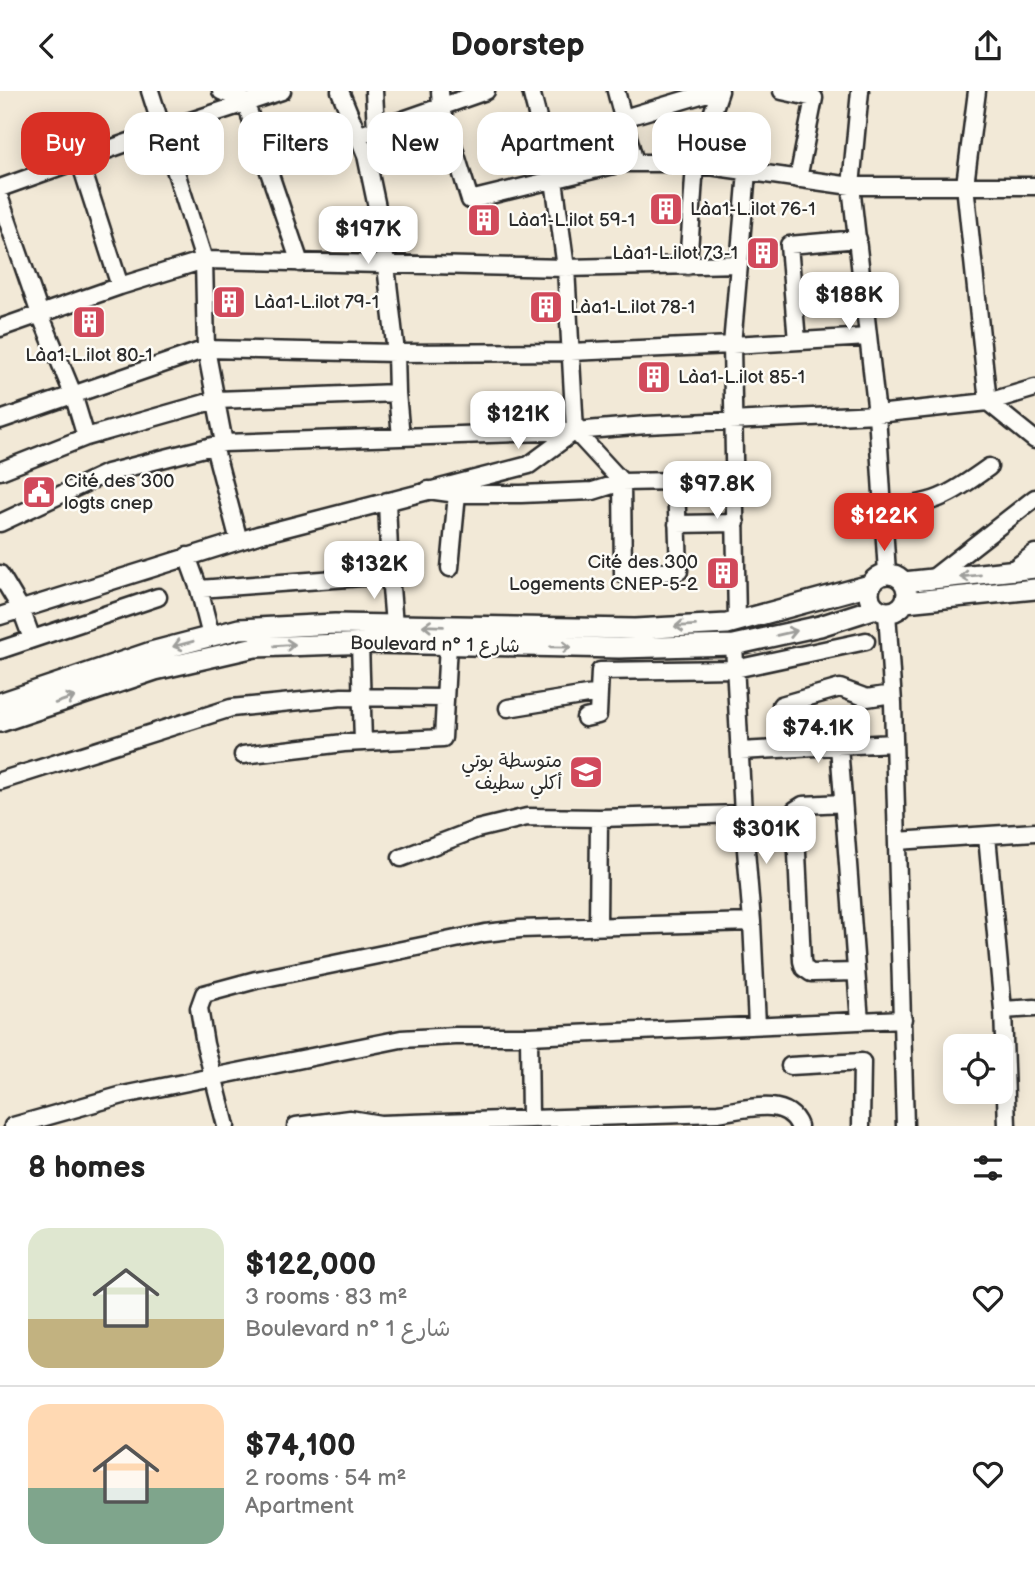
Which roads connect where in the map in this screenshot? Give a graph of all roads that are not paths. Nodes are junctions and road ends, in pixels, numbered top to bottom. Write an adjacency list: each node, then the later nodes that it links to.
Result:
1 (150, 91): 16 (street)
2 (221, 91): 15 (street)
3 (282, 91): 15 (street)
4 (340, 91): 24 (street)
5 (374, 91): 18 (street)
6 (486, 91): 14 (street)
7 (531, 91): 33 (street)
8 (616, 91): 20 (street)
9 (714, 91): 22 (street)
10 (720, 91): 21 (street)
11 (782, 91): 32 (street)
12 (860, 91): 35 (street)
13 (977, 91): 34 (street)
14 (441, 99): 19 (street); 33 (street)
15 (246, 101): 17 (street); 41 (street)
16 (157, 112)
17 (213, 112)
18 (375, 112)
19 (413, 112)
20 (622, 112)
21 (713, 112)
22 (638, 114)
23 (367, 132): 24 (street)
24 (360, 135): 43 (street)
25 (35, 175): 37 (street)
26 (84, 175): 46 (street)
27 (177, 175): 40 (street)
28 (574, 175): 33 (street)
29 (694, 175): 44 (street)
30 (747, 175): 42 (street)
31 (769, 175): 32 (street)
32 (798, 179): 35 (street)
33 (554, 180): 45 (street)
34 (965, 185): 35 (street); 36 (street); 59 (street)
35 (851, 186): 39 (street)
36 (1035, 186)
37 (0, 188)
38 (0, 199): 47 (street)
39 (858, 239): 49 (street); 50 (street)
40 (204, 261): 41 (street); 46 (street); 52 (street)
41 (300, 263): 43 (street)
42 (739, 264): 44 (street); 51 (street)
43 (386, 265): 45 (street); 54 (street)
44 (688, 266): 45 (street)
45 (566, 268): 53 (street)
46 (120, 286): 47 (street)
47 (40, 314): 48 (street); 57 (street)
48 (0, 328)
49 (868, 337): 50 (street); 60 (street)
50 (797, 341): 51 (street)
51 (732, 345): 53 (street); 62 (street)
52 (206, 349): 54 (street); 57 (street); 58 (street)
53 (570, 352): 54 (street); 63 (street)
54 (396, 353): 56 (street)
55 (1035, 388): 59 (street)
56 (397, 393): 58 (street); 65 (street)
57 (74, 394): 61 (street); 64 (street)
58 (216, 400): 64 (street); 67 (street)
59 (988, 402): 60 (street); 66 (street)
60 (877, 414): 62 (street); 75 (street)
61 (0, 420)
62 (734, 420): 63 (street); 77 (street)
63 (575, 431): 65 (street); 70 (street); 71 (street)
64 (86, 437): 69 (street)
65 (401, 437): 67 (street)
66 (1035, 440)
67 (219, 444): 76 (street); 79 (street)
68 (989, 467): 75 (street)
69 (0, 471)
70 (622, 482): 72 (street); 78 (street); 78 (street)
71 (428, 490): 72 (street); 74 (street)
72 (457, 494): 82 (street)
73 (1035, 498): 88 (street)
74 (387, 501): 79 (street); 86 (street)
75 (882, 509): 87 (street)
76 (0, 523)
77 (736, 523): 78 (street); 96 (street)
78 (677, 524)
79 (239, 541): 81 (street)
80 (1035, 553): 84 (street)
81 (187, 556): 90 (street); 94 (street)
82 (450, 568)
83 (1035, 568): 84 (main road)
84 (1011, 571): 88 (main road, one-way to 88)
85 (0, 574): 94 (street)
86 (390, 575): 90 (street); 97 (street)
87 (896, 578): 88 (main road); 89 (main road); 93 (main road)
88 (929, 581)
89 (870, 585): 93 (main road); 96 (main road, Boulevard n° شارع 1)
90 (200, 589): 98 (street)
91 (1035, 589): 93 (main road, Boulevard n° شارع 1)
92 (158, 597): 99 (street)
93 (890, 608): 103 (main road, Boulevard n° شارع 1, one-way to 93); 109 (street)
94 (21, 609): 95 (street); 99 (street)
95 (0, 616)
96 (737, 621): 97 (main road, Boulevard n° شارع 1, one-way to 97)
97 (394, 625): 98 (main road, Boulevard n° شارع 1)
98 (211, 636): 112 (main road, Boulevard n° شارع 1, one-way to 112)
99 (32, 639): 105 (street)
100 (866, 641): 106 (street)
101 (360, 643): 102 (main road, Boulevard n° شارع 1); 110 (street); 116 (main road, Boulevard n° شارع 1, one-way to 101)
102 (448, 645): 104 (main road, Boulevard n° شارع 1, one-way to 104); 111 (street)
103 (734, 645): 104 (main road, Boulevard n° شارع 1); 106 (street)
104 (598, 648): 107 (street)
105 (0, 650)
106 (735, 669): 107 (street); 120 (street)
107 (600, 671): 108 (street)
108 (599, 693): 114 (street); 115 (street)
109 (892, 694): 113 (street); 118 (street)
110 (362, 697): 111 (street); 117 (street); 122 (street)
111 (445, 698): 117 (street)
112 (0, 702)
113 (781, 705)
114 (508, 708)
115 (585, 718)
116 (0, 722)
117 (363, 742): 121 (street)
118 (894, 743): 119 (street); 128 (street)
119 (839, 746): 120 (street); 123 (street)
120 (740, 751): 124 (street)
121 (243, 755)
122 (0, 781)
123 (843, 803): 132 (street); 132 (street)
124 (743, 814): 125 (street); 130 (street)
125 (599, 818): 129 (street); 131 (street)
126 (1035, 832): 127 (street)
127 (987, 836): 128 (street); 134 (street)
128 (897, 841): 135 (street)
129 (401, 858)
130 (752, 922): 131 (street); 137 (street)
131 (598, 926): 140 (street)
132 (856, 972): 136 (street)
133 (1035, 1008): 134 (street)
134 (1003, 1010): 150 (street)
135 (903, 1019): 136 (street); 149 (street)
136 (860, 1021): 137 (street)
137 (757, 1025): 138 (street)
138 (529, 1036): 140 (street); 141 (street)
139 (790, 1066): 148 (street)
140 (214, 1077): 144 (street); 145 (street)
141 (530, 1118): 142 (street); 143 (street)
142 (650, 1121): 147 (street)
143 (380, 1125): 146 (street)
144 (13, 1126)
145 (226, 1126)
146 (296, 1126)
147 (799, 1126)
148 (862, 1126)
149 (905, 1126)
150 (1007, 1126)

